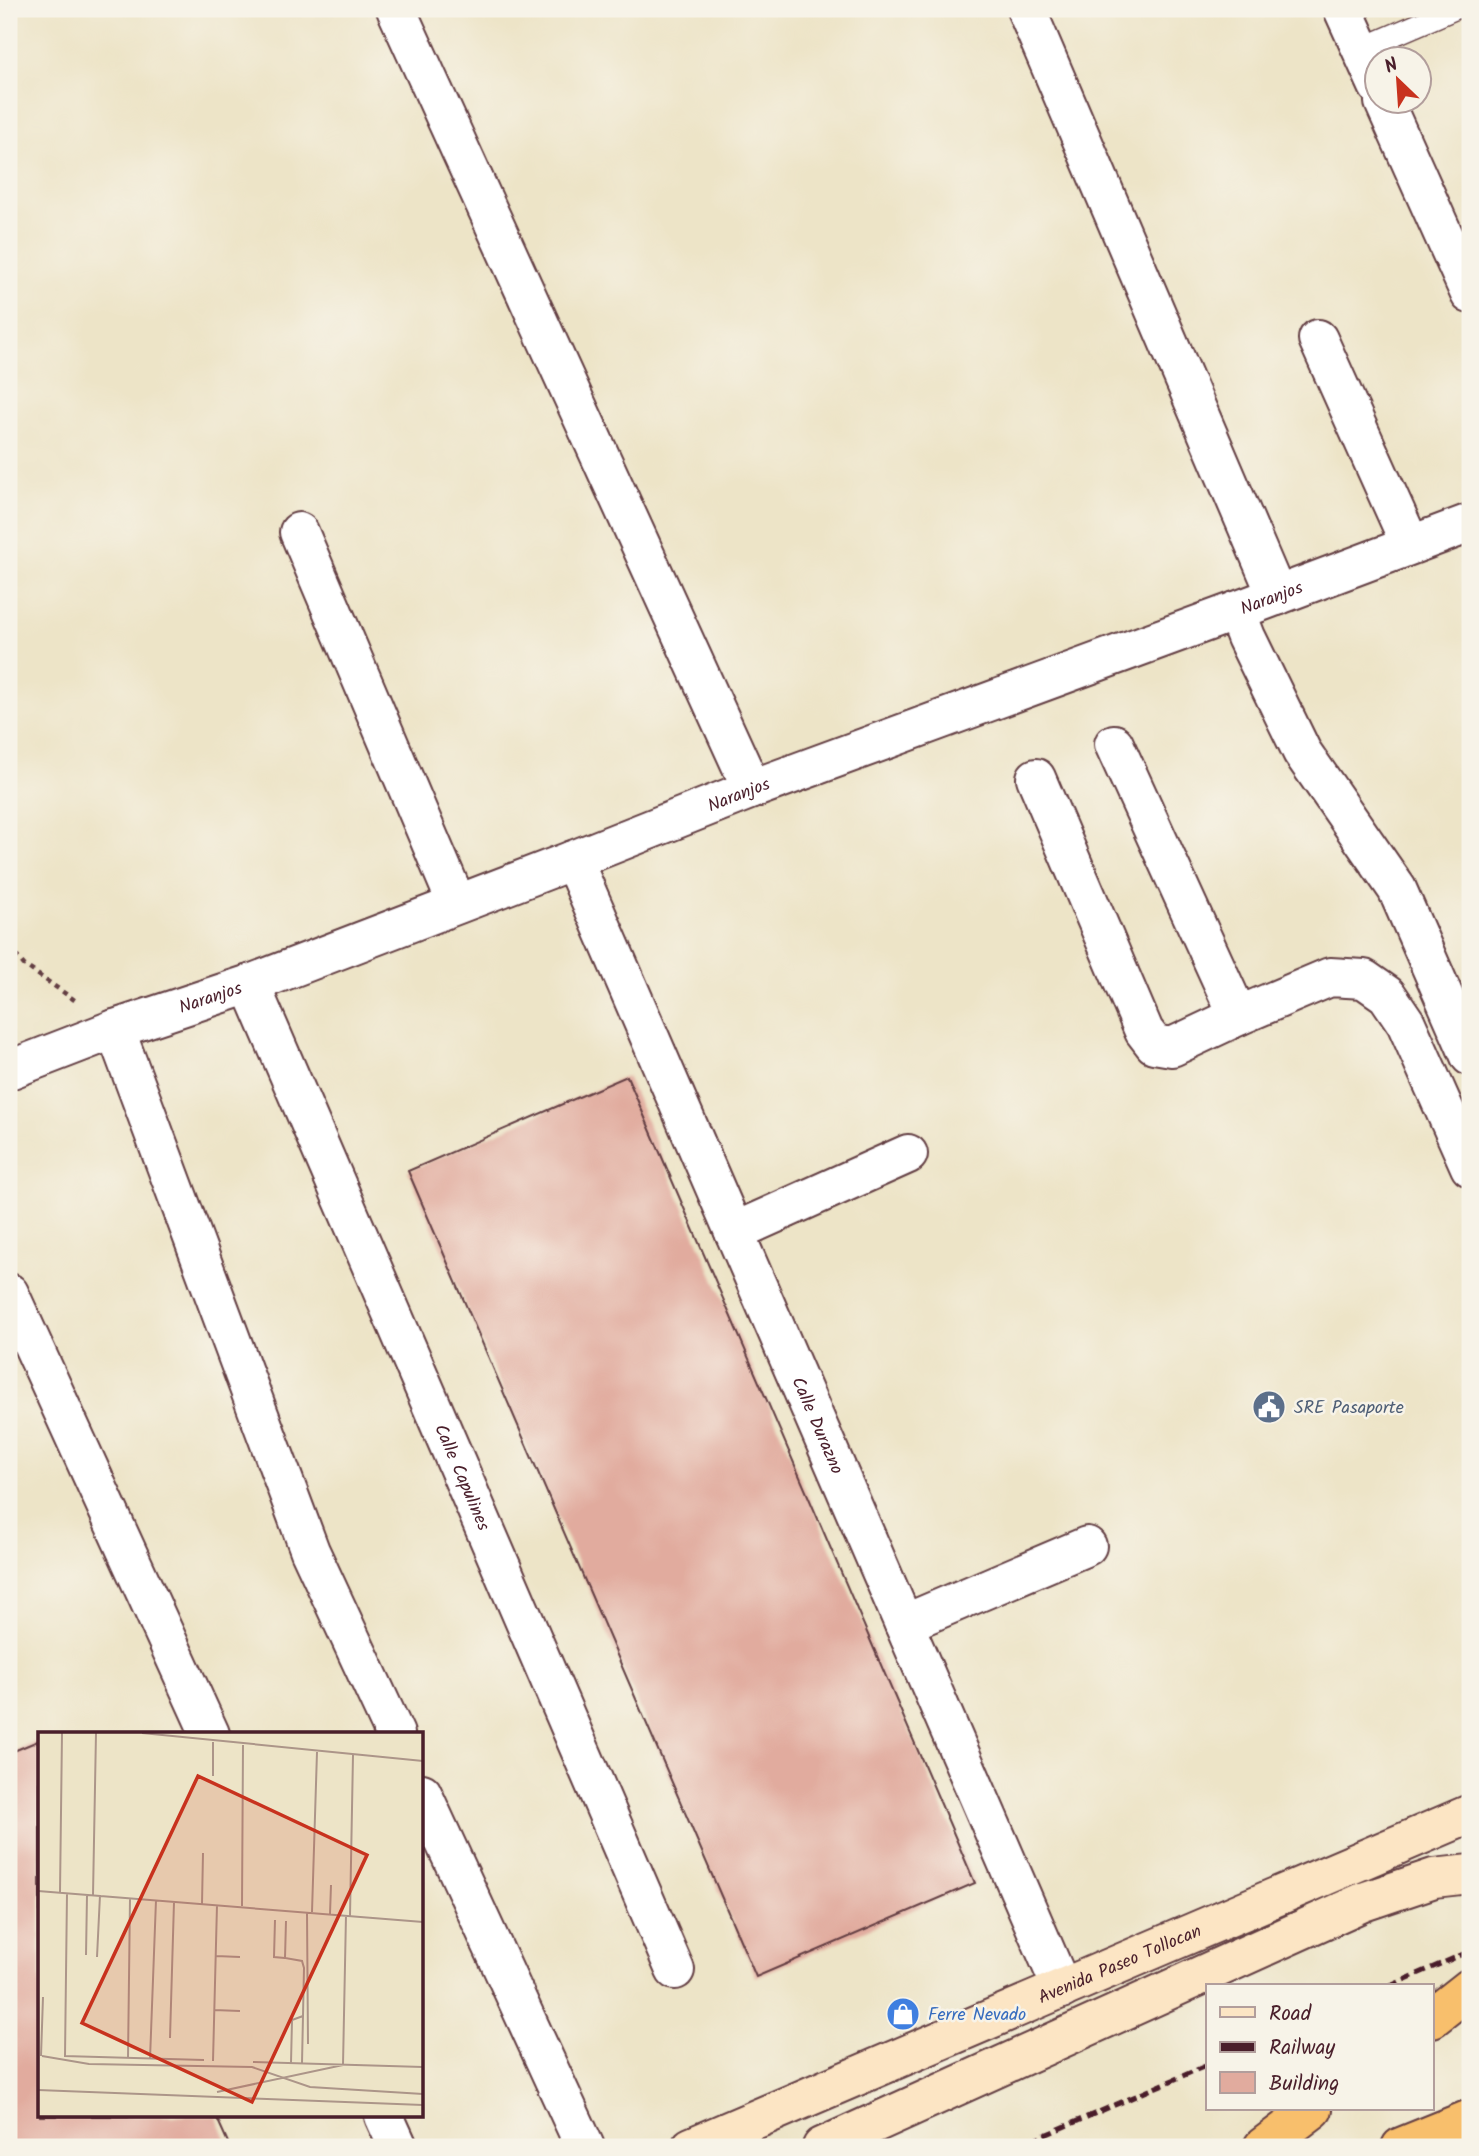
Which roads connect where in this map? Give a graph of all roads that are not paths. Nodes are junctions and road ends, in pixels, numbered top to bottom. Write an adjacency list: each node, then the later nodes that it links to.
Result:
1 (396, 9): 17 (street)
2 (1026, 9): 13 (street)
3 (1343, 9): 5 (street)
4 (1454, 9): 5 (lane)
5 (1361, 49): 6 (street)
6 (1364, 56)
7 (1390, 116): 8 (street)
8 (1470, 293)
9 (1318, 339): 12 (street)
10 (1470, 523): 12 (street, Naranjos)
11 (299, 532): 19 (street)
12 (1410, 544): 13 (street, Naranjos)
13 (1277, 596): 14 (street, Naranjos)
14 (1236, 611): 17 (street, Naranjos); 23 (street)
15 (1114, 744): 21 (street)
16 (1036, 778): 21 (street)
17 (752, 789): 18 (street, Naranjos)
18 (573, 860): 19 (street, Naranjos); 27 (street, Calle Durazno)
19 (457, 904): 20 (street, Naranjos)
20 (250, 984): 22 (street, Naranjos); 36 (street, Calle Capulines)
21 (1238, 1016): 26 (street)
22 (116, 1029): 24 (street, Naranjos); 32 (street)
23 (1470, 1056)
24 (9, 1070)
25 (908, 1154): 27 (street)
26 (1470, 1167)
27 (734, 1232): 30 (street, Calle Durazno)
28 (9, 1293): 31 (street)
29 (1087, 1546): 30 (street)
30 (904, 1624): 38 (street, Calle Durazno)
31 (209, 1732)
32 (394, 1732)
33 (424, 1797): 44 (street)
34 (1470, 1814): 38 (main road, Avenida Paseo Tollocan)
35 (1470, 1874): 46 (main road)
36 (675, 1970)
37 (1470, 1988): 39 (highway)
38 (1062, 1989): 45 (main road, Avenida Paseo Tollocan)
39 (1434, 2016)
40 (1313, 2110): 47 (highway)
41 (385, 2118): 43 (street)
42 (1470, 2119): 48 (highway)
43 (398, 2147)
44 (585, 2147)
45 (691, 2147)
46 (822, 2147)
47 (1264, 2147)
48 (1401, 2147)

